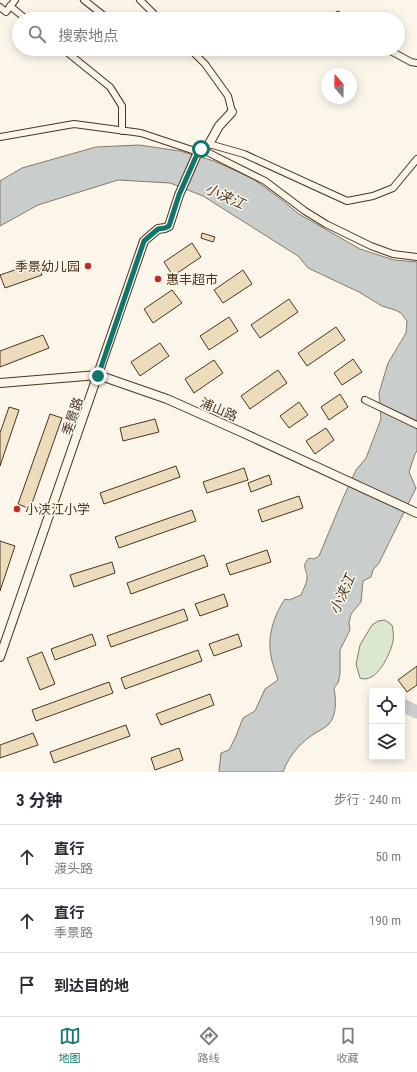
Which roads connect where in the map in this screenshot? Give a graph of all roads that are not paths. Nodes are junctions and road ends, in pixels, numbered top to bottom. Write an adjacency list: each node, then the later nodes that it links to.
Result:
1 (15, 0): 4 (street)
2 (84, 0): 7 (street)
3 (140, 0): 8 (street)
4 (10, 6): 5 (street); 6 (street)
5 (0, 7)
6 (17, 12)
7 (99, 12)
8 (152, 12)
9 (72, 56): 14 (street)
10 (197, 56): 13 (street)
11 (400, 56): 12 (street)
12 (417, 63)
13 (232, 112): 16 (street)
14 (122, 131): 15 (street); 17 (street)
15 (0, 137)
16 (209, 144): 17 (street); 18 (street)
17 (199, 151): 19 (street); 20 (street, 季景路)
18 (417, 159)
19 (417, 257)
20 (98, 376): 21 (street, 浦山路); 24 (street, 浦山路); 25 (street, 季景路)
21 (0, 383)
22 (365, 400): 23 (street)
23 (417, 425)
24 (417, 513)
25 (0, 657)

